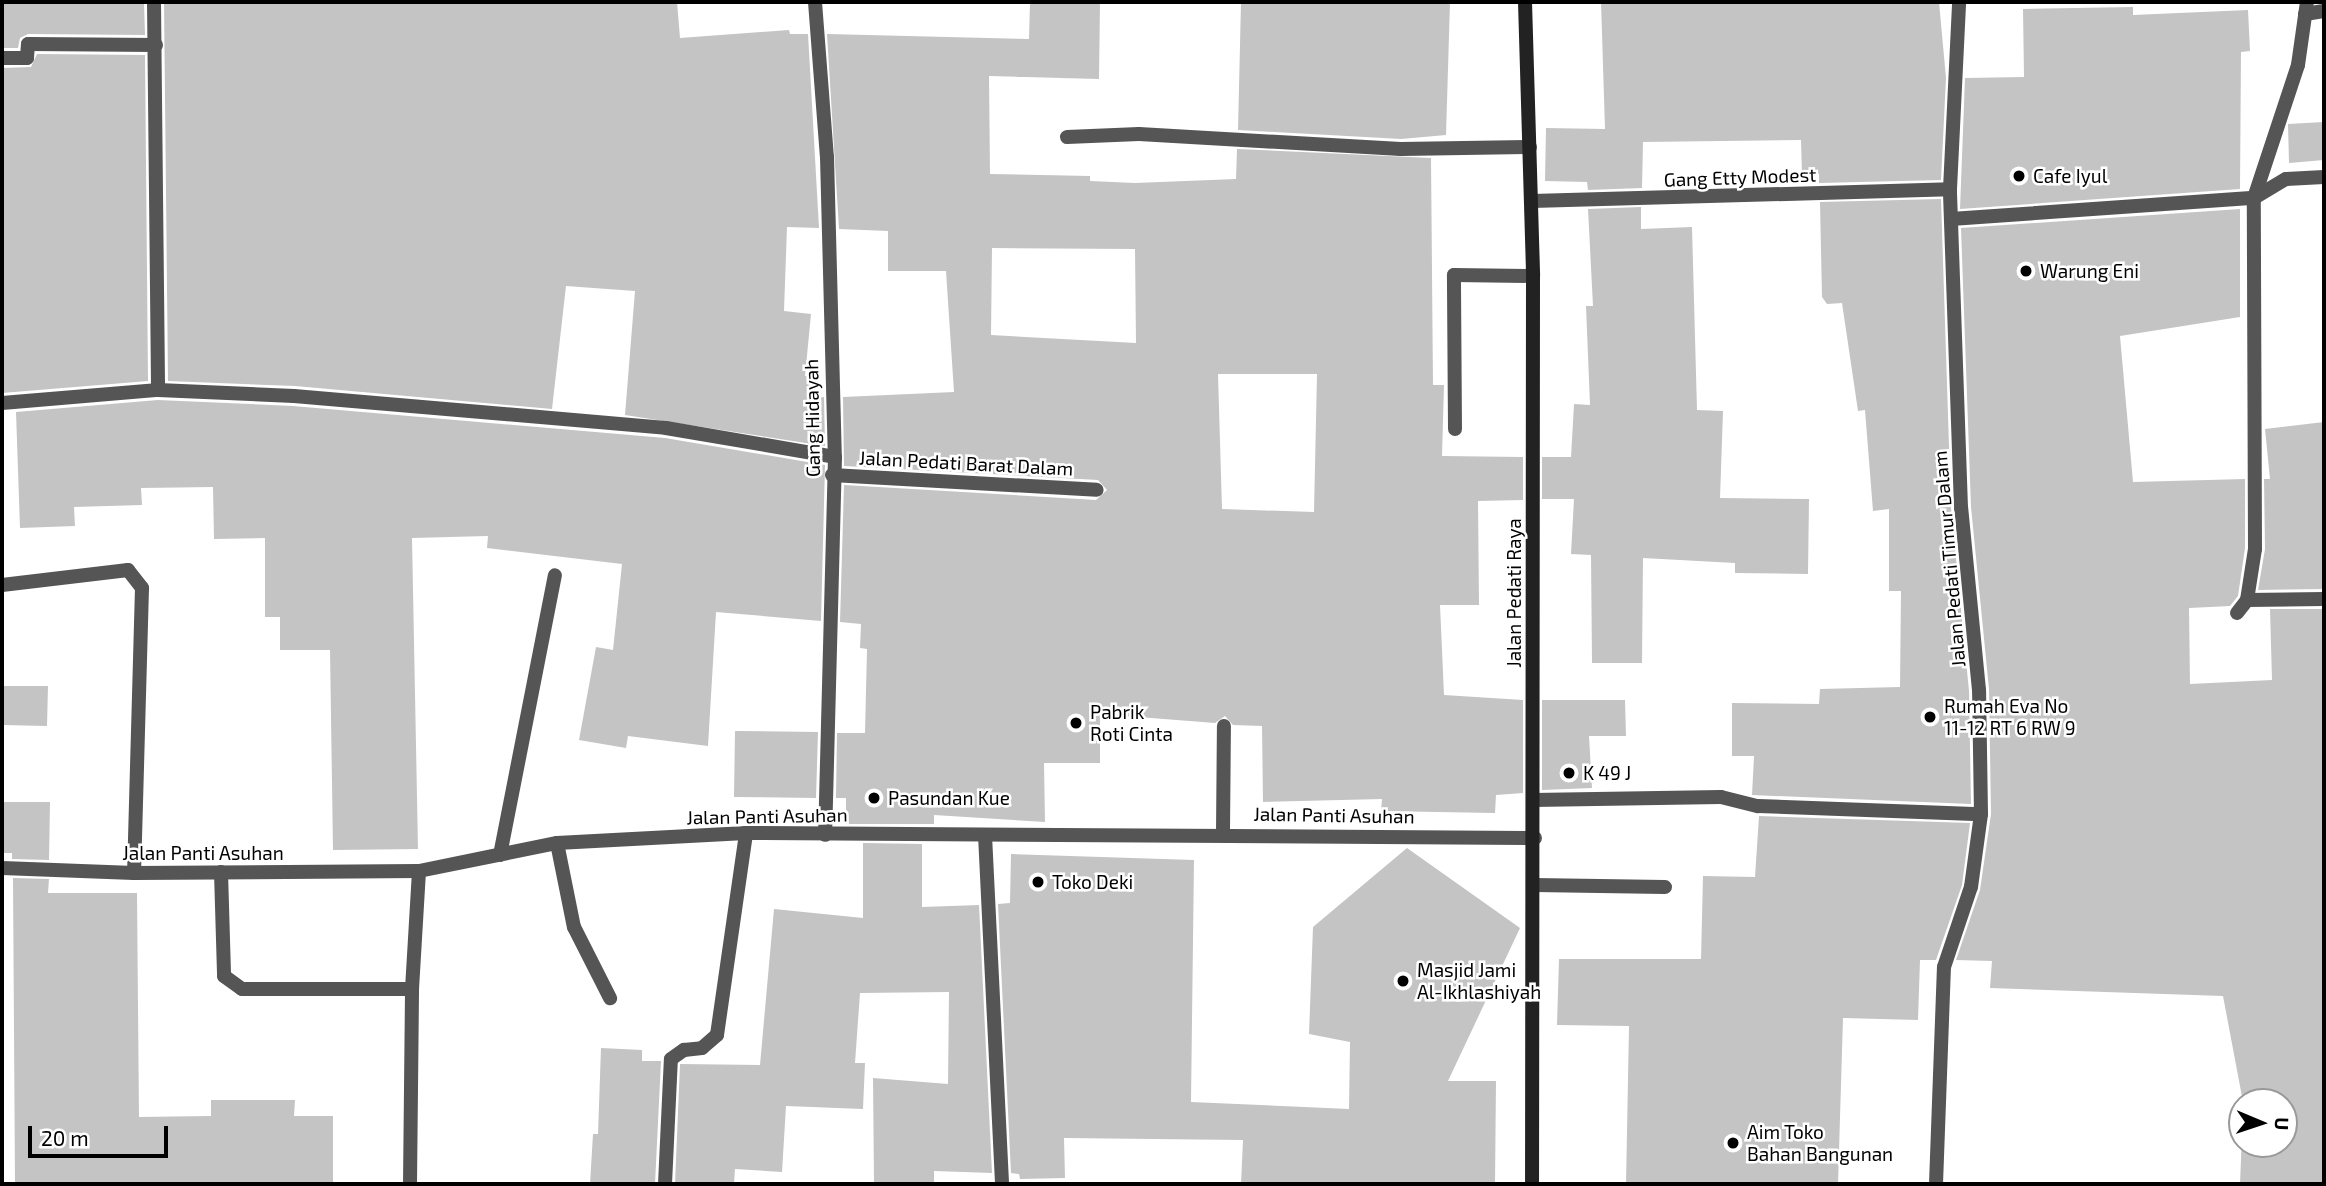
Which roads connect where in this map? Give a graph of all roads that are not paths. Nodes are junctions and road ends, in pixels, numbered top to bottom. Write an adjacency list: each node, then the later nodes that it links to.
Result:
1 (155, 2): 7 (street)
2 (815, 2): 20 (street, Gang Hidayah)
3 (1525, 2): 10 (street, Jalan Pedati Raya)
4 (1959, 2): 12 (street, Jalan Pedati Timur Dalam)
5 (2306, 8): 6 (street); 13 (street)
6 (2324, 11)
7 (156, 45): 8 (street); 17 (street)
8 (2, 58)
9 (1067, 137): 10 (street)
10 (1530, 147): 14 (street, Jalan Pedati Raya)
11 (2324, 177): 13 (street)
12 (1950, 189): 14 (street, Gang Etty Modest); 15 (street, Jalan Pedati Timur Dalam)
13 (2254, 198): 15 (street); 26 (street)
14 (1532, 201): 16 (street, Jalan Pedati Raya)
15 (1951, 219): 30 (street, Jalan Pedati Timur Dalam)
16 (1533, 276): 19 (street); 29 (street, Jalan Pedati Raya)
17 (158, 390): 18 (street); 20 (street)
18 (2, 403)
19 (1455, 429)
20 (835, 457): 21 (street, Gang Hidayah)
21 (832, 475): 22 (street, Jalan Pedati Barat Dalam); 33 (street, Gang Hidayah)
22 (1097, 490)
23 (555, 575): 37 (street)
24 (2, 585): 41 (street)
25 (2324, 599): 26 (street)
26 (2247, 600): 27 (street)
27 (2237, 613)
28 (1224, 726): 31 (street)
29 (1533, 800): 30 (street); 35 (street, Jalan Pedati Raya)
30 (1980, 814): 50 (street, Jalan Pedati Timur Dalam)
31 (1223, 832): 34 (street, Jalan Panti Asuhan); 35 (street, Jalan Panti Asuhan)
32 (747, 833): 33 (street, Jalan Panti Asuhan); 36 (street, Jalan Panti Asuhan); 47 (street)
33 (825, 835): 34 (street, Jalan Panti Asuhan)
34 (985, 835): 48 (street)
35 (1535, 838): 42 (street, Jalan Pedati Raya)
36 (557, 843): 37 (street, Jalan Panti Asuhan); 45 (street)
37 (499, 855): 39 (street, Jalan Panti Asuhan)
38 (2, 868): 41 (street, Jalan Panti Asuhan)
39 (419, 871): 40 (street, Jalan Panti Asuhan); 44 (street)
40 (221, 872): 41 (street, Jalan Panti Asuhan); 44 (street)
41 (134, 873)
42 (1534, 885): 43 (street); 49 (street, Jalan Pedati Raya)
43 (1665, 887)
44 (412, 989): 46 (street)
45 (610, 998)
46 (410, 1184)
47 (665, 1184)
48 (1002, 1184)
49 (1532, 1184)
50 (1936, 1184)

